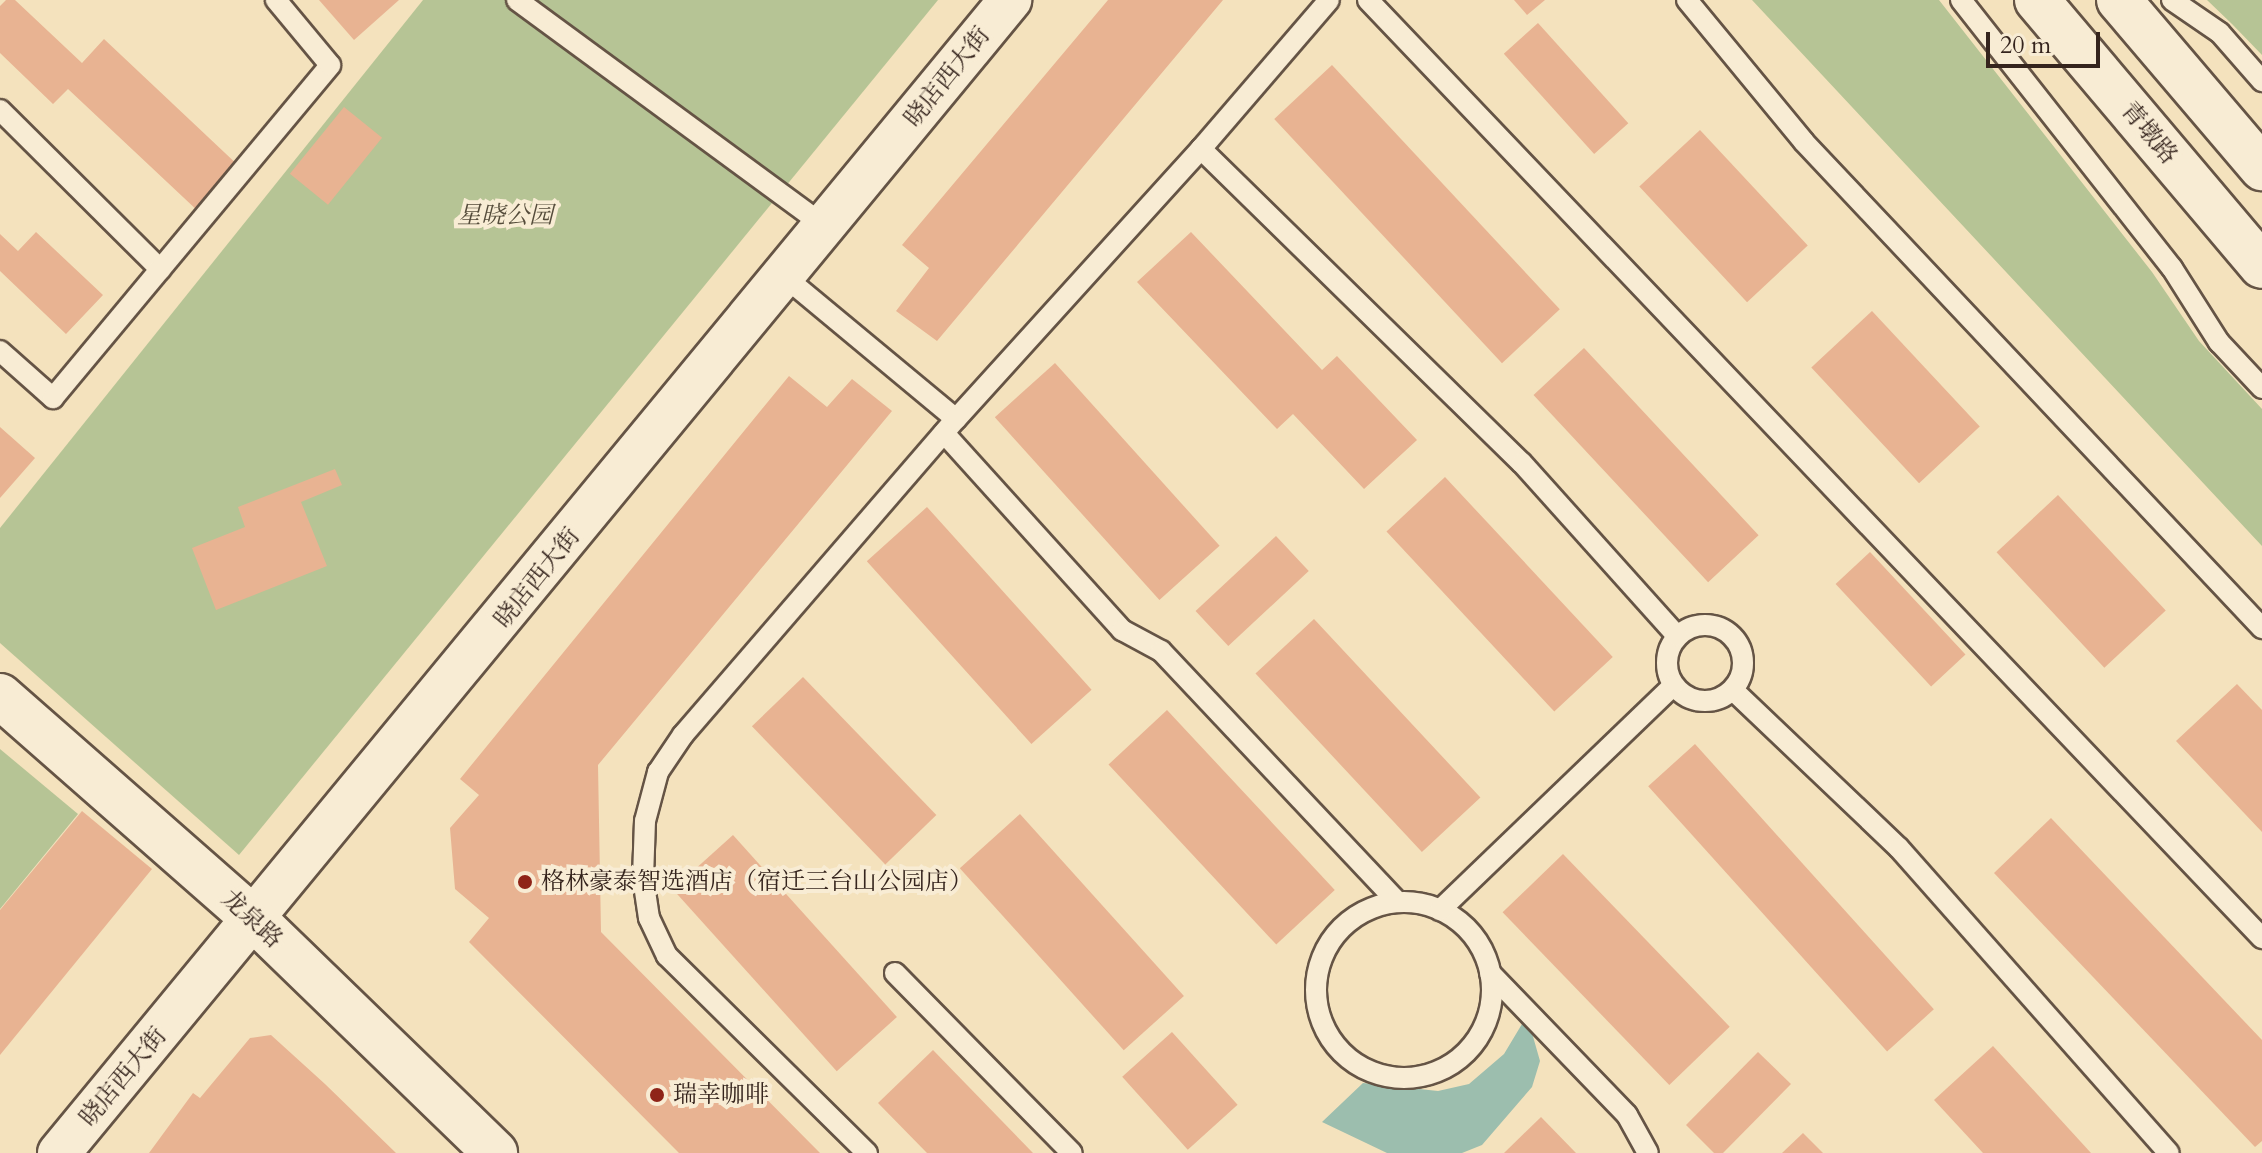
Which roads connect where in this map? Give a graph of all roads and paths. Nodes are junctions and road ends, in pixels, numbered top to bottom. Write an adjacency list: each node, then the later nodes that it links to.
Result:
1 (276, 0): 17 (lane)
2 (517, 0): 15 (lane)
3 (1010, 0): 15 (street, 晓店西大街)
4 (1329, 0): 13 (lane)
5 (1368, 0): 30 (lane)
6 (1687, 0): 22 (lane)
7 (1961, 0): 20 (lane)
8 (2037, 0): 16 (street, 青墩路)
9 (2119, 0): 14 (street)
10 (2172, 0): 11 (lane)
11 (2262, 81)
12 (0, 110): 17 (lane)
13 (1201, 149): 21 (lane); 23 (lane)
14 (2262, 168)
15 (826, 227): 18 (street, 晓店西大街)
16 (2262, 266)
17 (160, 269): 19 (lane)
18 (785, 277): 21 (lane); 29 (street, 晓店西大街)
19 (0, 351)
20 (2262, 388)
21 (950, 426): 27 (lane); 35 (lane)
22 (2262, 628)
23 (1677, 636): 24 (lane); 25 (lane)
24 (1673, 686): 25 (lane); 28 (lane)
25 (1733, 690): 38 (lane)
26 (0, 696): 29 (street, 龙泉路)
27 (1397, 901): 28 (lane); 32 (lane)
28 (1440, 910): 32 (lane)
29 (256, 921): 33 (street, 晓店西大街); 34 (street, 龙泉路)
30 (2261, 936)
31 (895, 973): 36 (lane)
32 (1490, 973): 37 (lane)
33 (59, 1153)
34 (495, 1153)
35 (867, 1153)
36 (1072, 1153)
37 (1648, 1153)
38 (2169, 1153)

